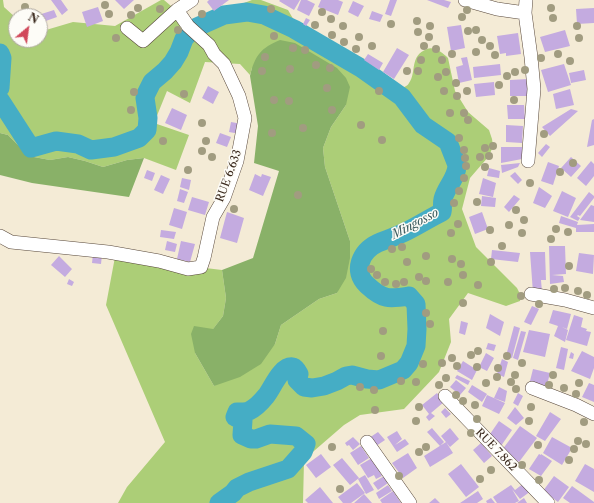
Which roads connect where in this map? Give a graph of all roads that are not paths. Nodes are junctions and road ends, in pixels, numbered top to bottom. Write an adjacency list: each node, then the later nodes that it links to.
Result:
1 (192, 0): 4 (street)
2 (465, 0): 3 (street)
3 (526, 7): 6 (street)
4 (177, 10): 5 (street); 7 (street, RUE 6.633)
5 (128, 28)
6 (528, 161)
7 (0, 236)
8 (531, 294): 9 (street)
9 (594, 308)
10 (532, 388): 12 (street)
11 (445, 396): 15 (street, RUE 7.862)
12 (594, 414)
13 (367, 442): 14 (street)
14 (410, 503)
15 (548, 503)

